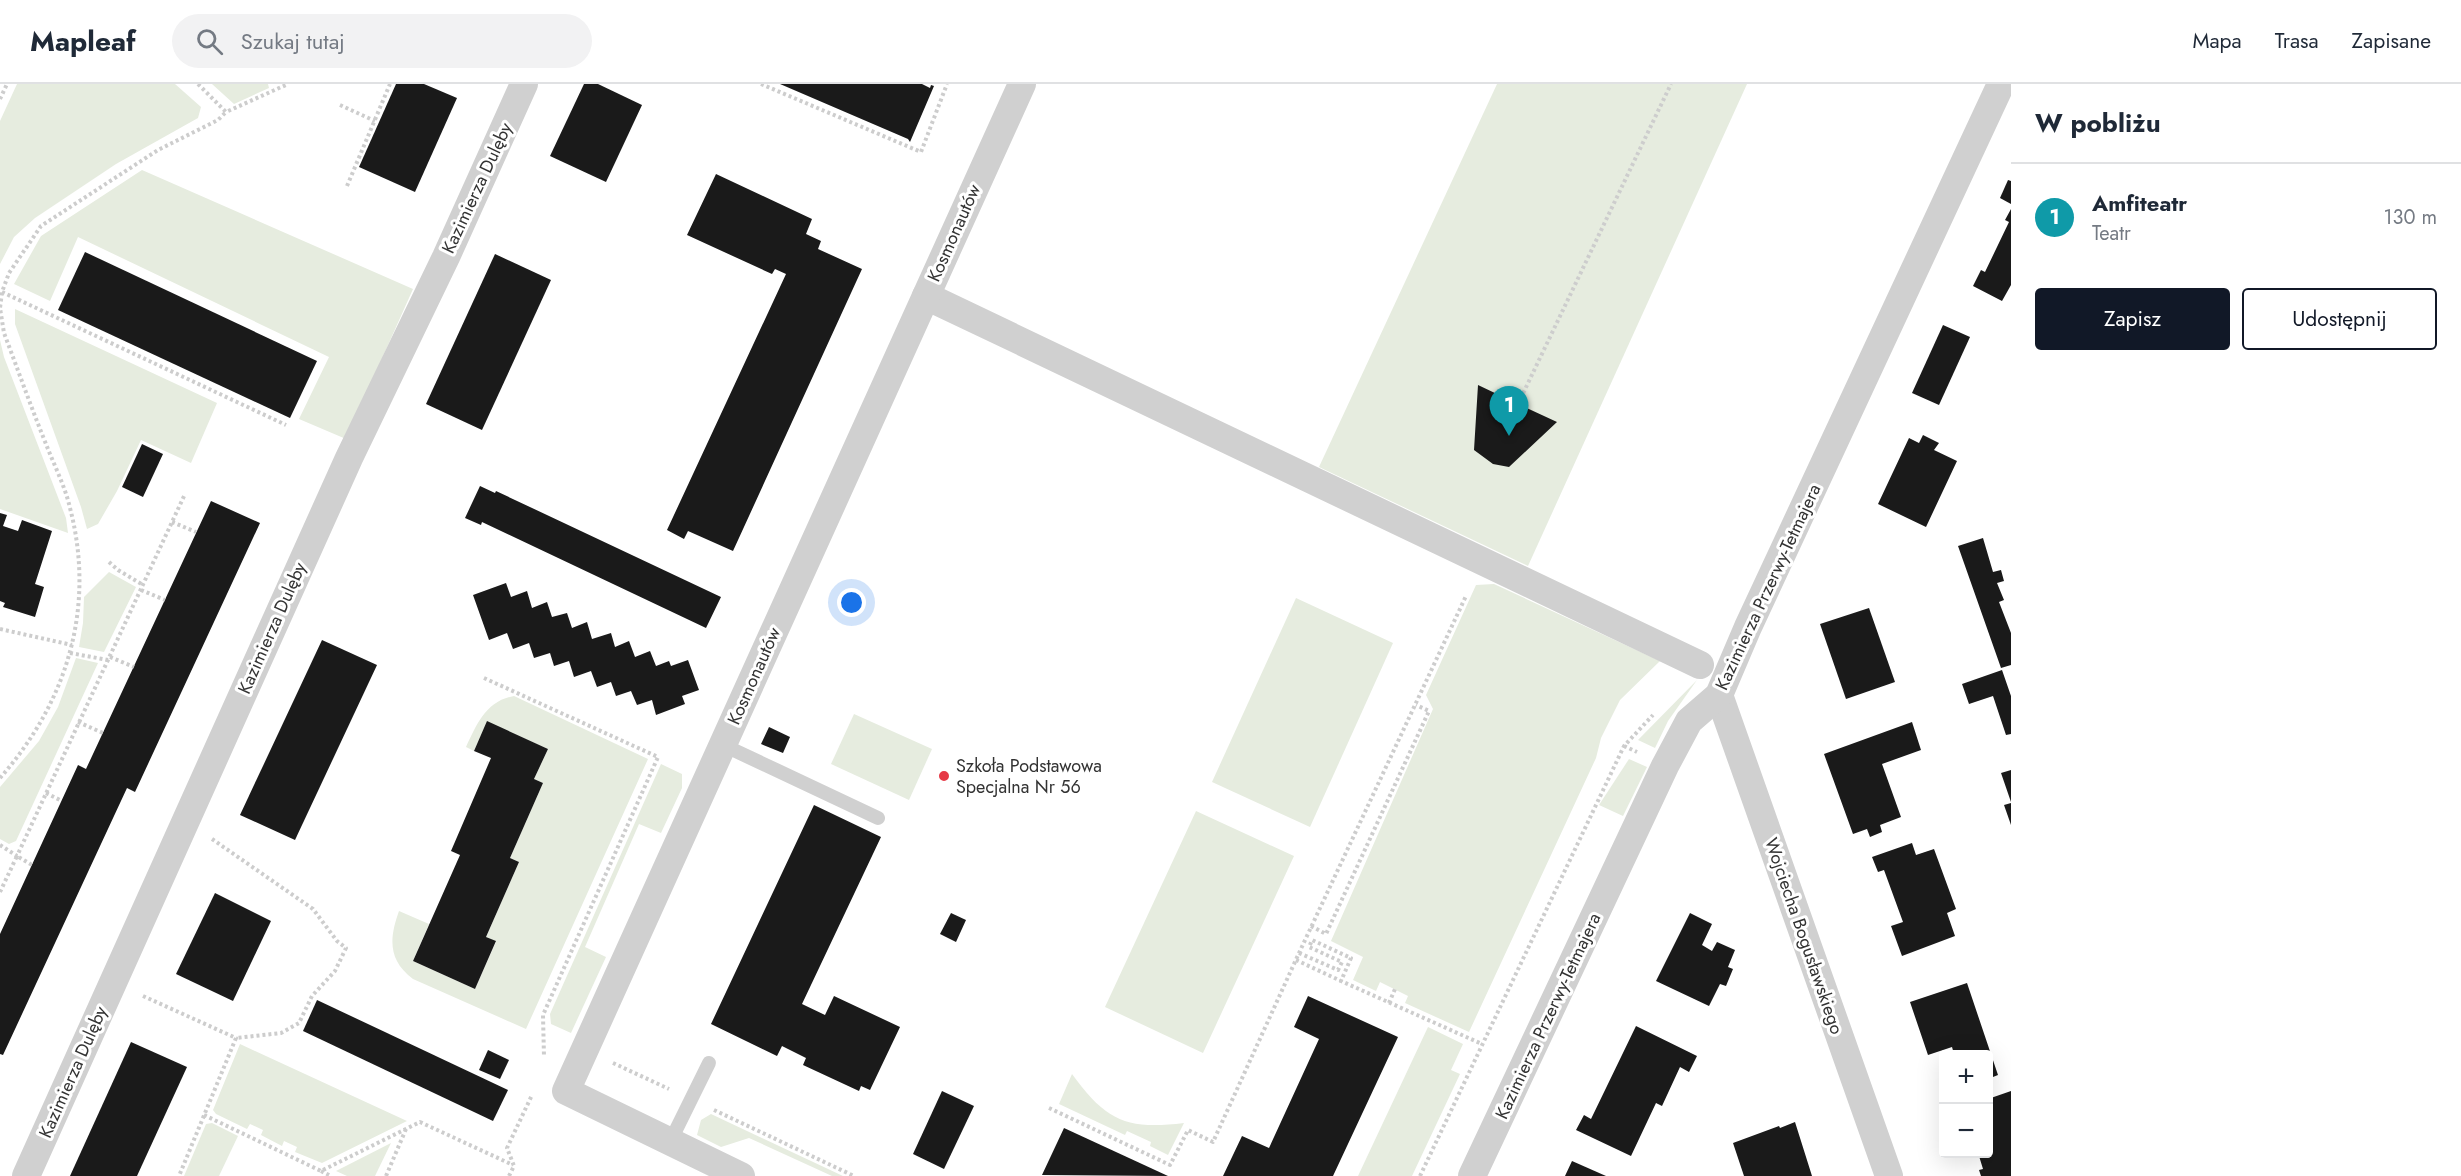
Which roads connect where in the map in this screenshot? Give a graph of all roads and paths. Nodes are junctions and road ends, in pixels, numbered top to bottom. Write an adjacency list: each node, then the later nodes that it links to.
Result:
1 (198, 84): 13 (path)
2 (288, 84): 13 (path)
3 (390, 84): 14 (path)
4 (524, 84): 69 (street, Kazimierza Dulęby)
5 (761, 84): 6 (path)
6 (947, 84)
7 (1022, 84): 17 (street, Kosmonautów)
8 (1671, 84): 18 (path)
9 (2001, 84): 34 (street, Kazimierza Przerwy-Tetmajera)
10 (4, 86): 11 (path)
11 (0, 99)
12 (340, 105): 14 (path)
13 (226, 112): 16 (path)
14 (375, 121): 15 (path)
15 (347, 186)
16 (1, 292): 19 (path); 28 (path)
17 (926, 296): 31 (street); 39 (street, Kosmonautów)
18 (1518, 404)
19 (286, 425)
20 (185, 494): 21 (path)
21 (172, 522): 22 (path); 24 (path)
22 (196, 532)
23 (109, 562): 24 (path)
24 (142, 587): 26 (path); 30 (path)
25 (1466, 596): 35 (path)
26 (165, 600)
27 (0, 629): 28 (path)
28 (72, 645): 29 (path)
29 (70, 652): 30 (path); 40 (path)
30 (109, 658): 32 (path); 37 (path)
31 (1700, 665)
32 (134, 668)
33 (484, 678): 58 (path)
34 (1719, 695): 77 (street, Kazimierza Przerwy-Tetmajera); 78 (street, Wojciecha Bogusławskiego)
35 (1416, 705): 49 (path); 49 (path)
36 (1654, 715): 57 (path)
37 (78, 722): 38 (path); 41 (path)
38 (103, 733)
39 (723, 745): 43 (lane); 66 (street, Kosmonautów)
40 (0, 778)
41 (46, 793): 42 (path); 46 (path)
42 (62, 801)
43 (878, 818)
44 (209, 836): 56 (path)
45 (0, 845): 46 (path)
46 (17, 856): 47 (path); 48 (path)
47 (32, 865)
48 (0, 892)
49 (1311, 927): 50 (path)
50 (1299, 953): 51 (path); 52 (path)
51 (1296, 960): 52 (path); 63 (path)
52 (1341, 981): 55 (path)
53 (1395, 989): 55 (path)
54 (136, 993): 56 (path)
55 (1389, 1003): 57 (path)
56 (236, 1038): 64 (path)
57 (1482, 1044): 76 (path)
58 (544, 1047)
59 (606, 1059): 61 (path)
60 (709, 1063): 61 (lane)
61 (691, 1099): 66 (lane); 75 (path)
62 (530, 1101): 67 (path)
63 (1049, 1108)
64 (204, 1115): 68 (path); 70 (path)
65 (406, 1129): 67 (path); 68 (path); 72 (path)
66 (670, 1142): 74 (street, Kosmonautów)
67 (514, 1166): 73 (path)
68 (321, 1171): 71 (path)
69 (26, 1176)
70 (179, 1176)
71 (331, 1176)
72 (386, 1176)
73 (509, 1176)
74 (741, 1176)
75 (854, 1176)
76 (1420, 1176)
77 (1472, 1176)
78 (1889, 1176)

